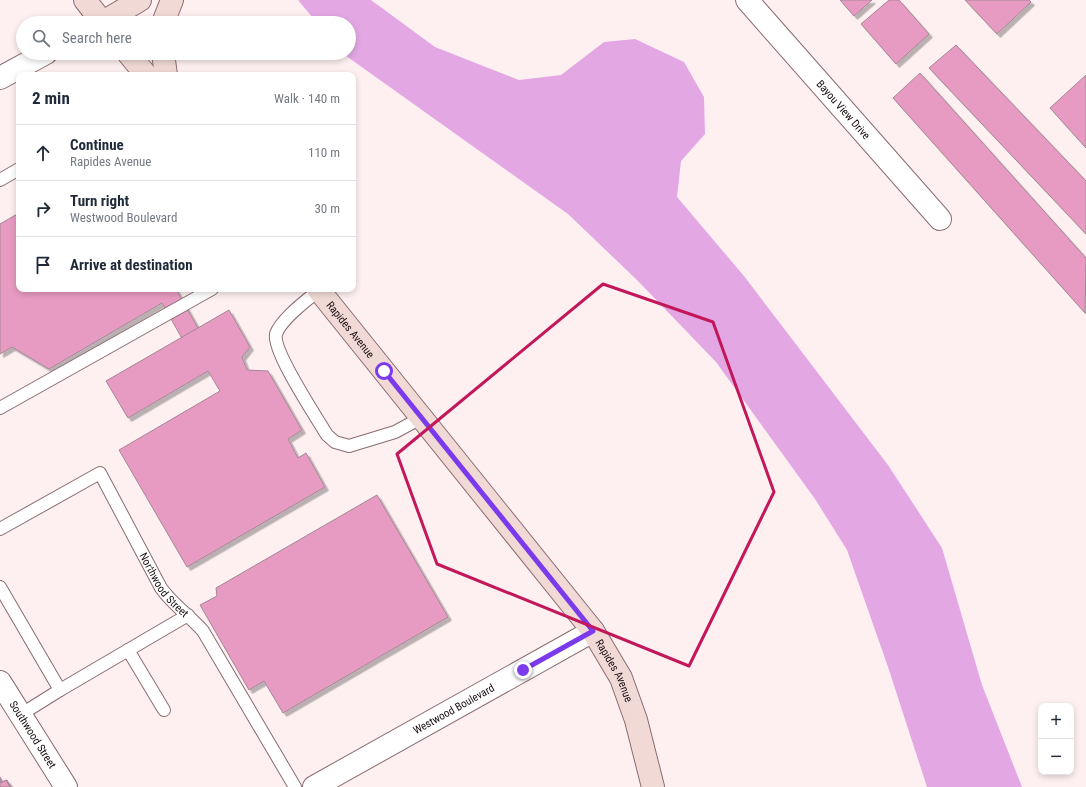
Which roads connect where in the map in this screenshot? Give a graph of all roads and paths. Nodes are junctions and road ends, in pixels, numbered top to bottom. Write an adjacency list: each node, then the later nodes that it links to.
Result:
1 (85, 0): 5 (main road)
2 (140, 0): 6 (main road)
3 (172, 0): 7 (main road)
4 (747, 0): 16 (street, Bayou View Drive)
5 (97, 16)
6 (114, 16)
7 (166, 16)
8 (33, 60): 13 (street)
9 (134, 60): 11 (main road)
10 (164, 60): 12 (main road)
11 (144, 72)
12 (166, 72)
13 (0, 78)
14 (16, 171): 15 (lane)
15 (0, 180)
16 (940, 219)
17 (207, 292): 20 (lane)
18 (316, 292): 21 (lane)
19 (321, 292): 21 (main road, Rapides Avenue)
20 (0, 408)
21 (422, 418): 25 (main road, Rapides Avenue)
22 (0, 529): 24 (lane, Northwood Street)
23 (1, 590): 28 (lane)
24 (188, 615): 26 (lane); 32 (lane, Northwood Street)
25 (593, 631): 33 (street, Westwood Boulevard); 34 (main road, Rapides Avenue)
26 (128, 650): 28 (lane); 29 (lane)
27 (0, 682): 30 (street, Southwood Street)
28 (60, 690): 30 (lane)
29 (164, 710)
30 (20, 715): 31 (street, Southwood Street)
31 (66, 787)
32 (295, 787)
33 (314, 787)
34 (653, 787)

